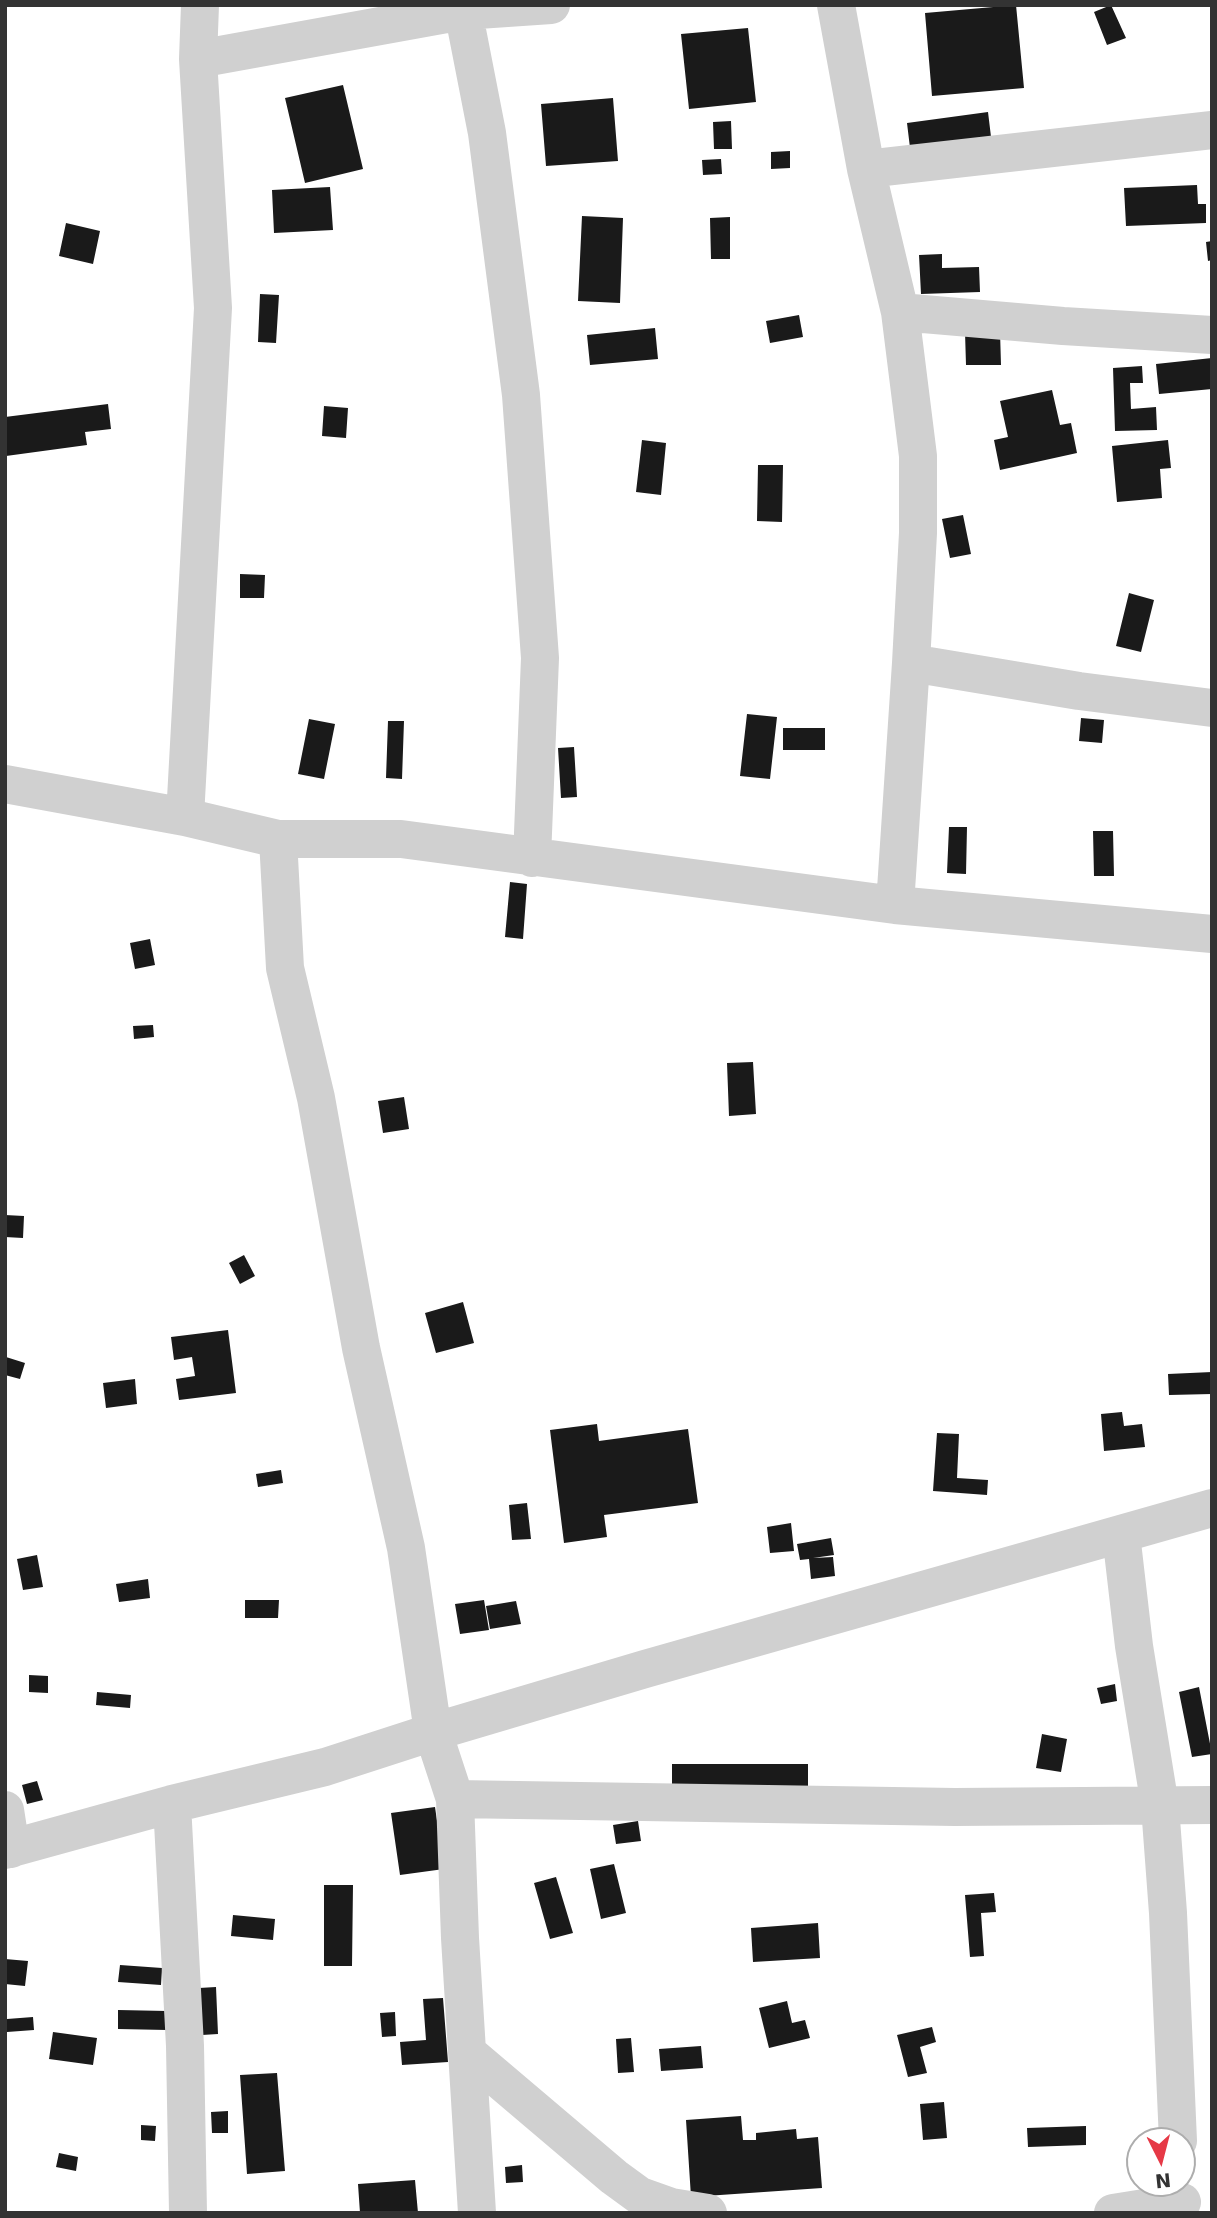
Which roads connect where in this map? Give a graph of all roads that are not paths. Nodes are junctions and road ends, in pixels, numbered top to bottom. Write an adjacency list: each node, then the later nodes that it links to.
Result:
1 (200, 5): 5 (street)
2 (551, 5): 4 (street)
3 (836, 5): 7 (street)
4 (463, 8): 5 (street); 15 (street)
5 (198, 59): 13 (street)
6 (1212, 131): 7 (street)
7 (866, 169): 8 (street)
8 (900, 312): 9 (street); 10 (street)
9 (1212, 335)
10 (911, 663): 11 (street); 16 (street)
11 (1212, 708)
12 (5, 784): 13 (street)
13 (184, 817): 14 (street)
14 (278, 839): 15 (street); 20 (street)
15 (531, 858): 16 (street)
16 (895, 905): 17 (street)
17 (1212, 934)
18 (1212, 1508): 19 (street)
19 (1121, 1534): 20 (street); 24 (street)
20 (433, 1732): 21 (street); 22 (street)
21 (455, 1799): 24 (street); 27 (street)
22 (172, 1804): 26 (street); 30 (street)
23 (1212, 1805): 24 (street)
24 (1160, 1806): 28 (street)
25 (5, 1810): 26 (street)
26 (8, 1850)
27 (469, 2054): 31 (street); 32 (street)
28 (1177, 2127)
29 (1182, 2197): 33 (street)
30 (188, 2213)
31 (477, 2213)
32 (708, 2213)
33 (1113, 2213)

